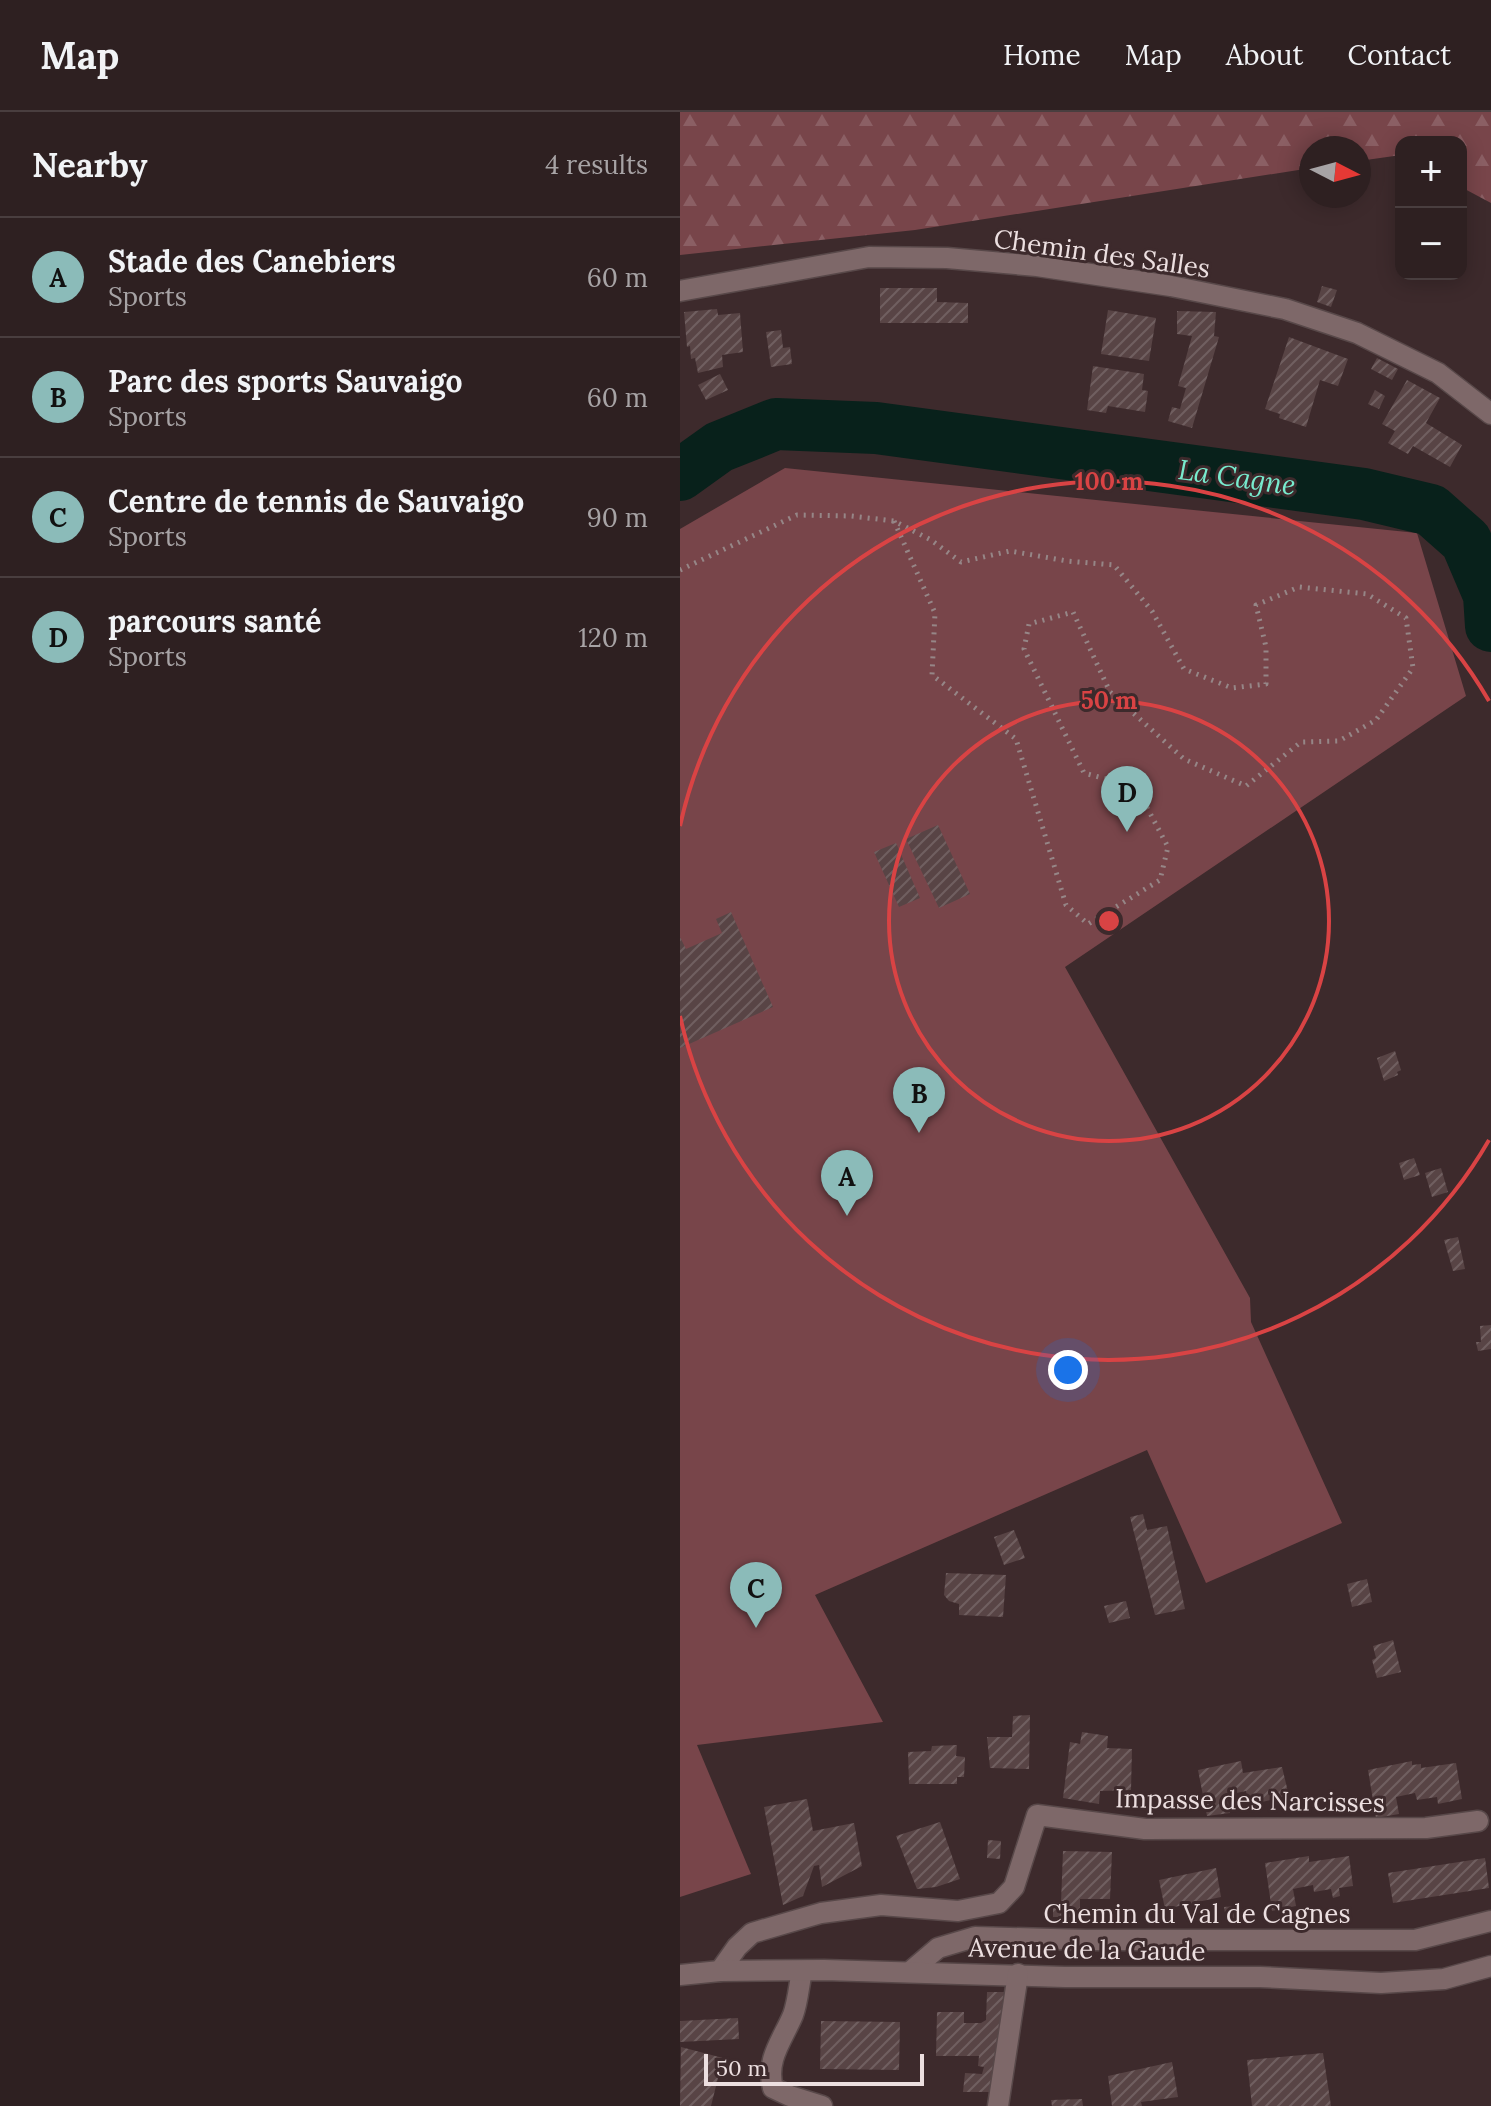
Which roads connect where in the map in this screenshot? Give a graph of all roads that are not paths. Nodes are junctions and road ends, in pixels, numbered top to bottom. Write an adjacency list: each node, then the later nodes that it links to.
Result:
1 (680, 291): 2 (street, Chemin des Salles)
2 (1491, 414)
3 (1478, 1821): 6 (street, Impasse des Narcisses)
4 (1491, 1921): 8 (street, Chemin du Val de Cagnes)
5 (1491, 1966): 9 (street, Avenue de la Gaude)
6 (720, 1971): 7 (street, Avenue de la Gaude); 10 (street, Avenue de la Gaude)
7 (802, 1971): 8 (street, Avenue de la Gaude); 11 (street)
8 (911, 1971): 9 (street, Avenue de la Gaude)
9 (1018, 1974): 12 (street)
10 (680, 1975)
11 (822, 2106)
12 (998, 2106)

